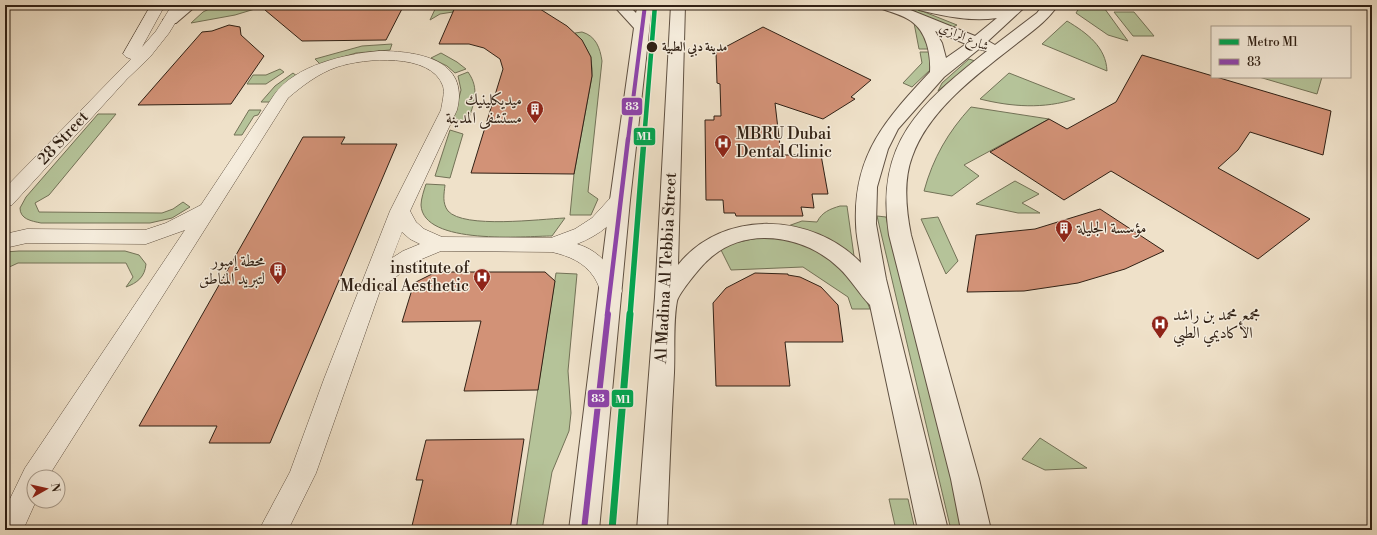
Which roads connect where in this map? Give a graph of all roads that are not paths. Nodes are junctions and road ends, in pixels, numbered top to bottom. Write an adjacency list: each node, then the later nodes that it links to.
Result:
1 (158, 5): 16 (street, 28 Street)
2 (179, 5): 12 (street, 28 Street)
3 (190, 5): 12 (street)
4 (620, 5): 13 (street)
5 (645, 5): 13 (street)
6 (694, 5): 11 (street)
7 (885, 5): 10 (street, شارع الرازي)
8 (1051, 5): 14 (street)
9 (1018, 7): 10 (street); 14 (street)
10 (920, 10): 14 (street, شارع الرازي); 15 (street)
11 (677, 15): 32 (street, Al Madina Al Tebbia Street)
12 (170, 20): 16 (street, 28 Street)
13 (642, 27): 19 (street)
14 (993, 43): 15 (street); 20 (street)
15 (938, 72): 17 (street)
16 (121, 76): 18 (street, 28 Street)
17 (873, 164): 20 (street); 33 (street)
18 (5, 200)
19 (620, 200): 28 (street); 31 (street)
20 (896, 205): 39 (street)
21 (208, 209): 22 (street); 25 (street); 29 (street)
22 (400, 211): 27 (street); 30 (street)
23 (5, 230): 24 (street)
24 (27, 236): 25 (street); 26 (street)
25 (146, 237): 29 (street)
26 (5, 241)
27 (439, 244): 28 (street); 30 (street)
28 (552, 245): 31 (street)
29 (170, 270): 34 (street)
30 (372, 284): 35 (street)
31 (611, 291): 36 (street)
32 (666, 297): 33 (street); 37 (street, Al Madina Al Tebbia Street)
33 (881, 305): 38 (street)
34 (9, 530)
35 (273, 530)
36 (584, 530)
37 (652, 530)
38 (933, 530)
39 (976, 530)

